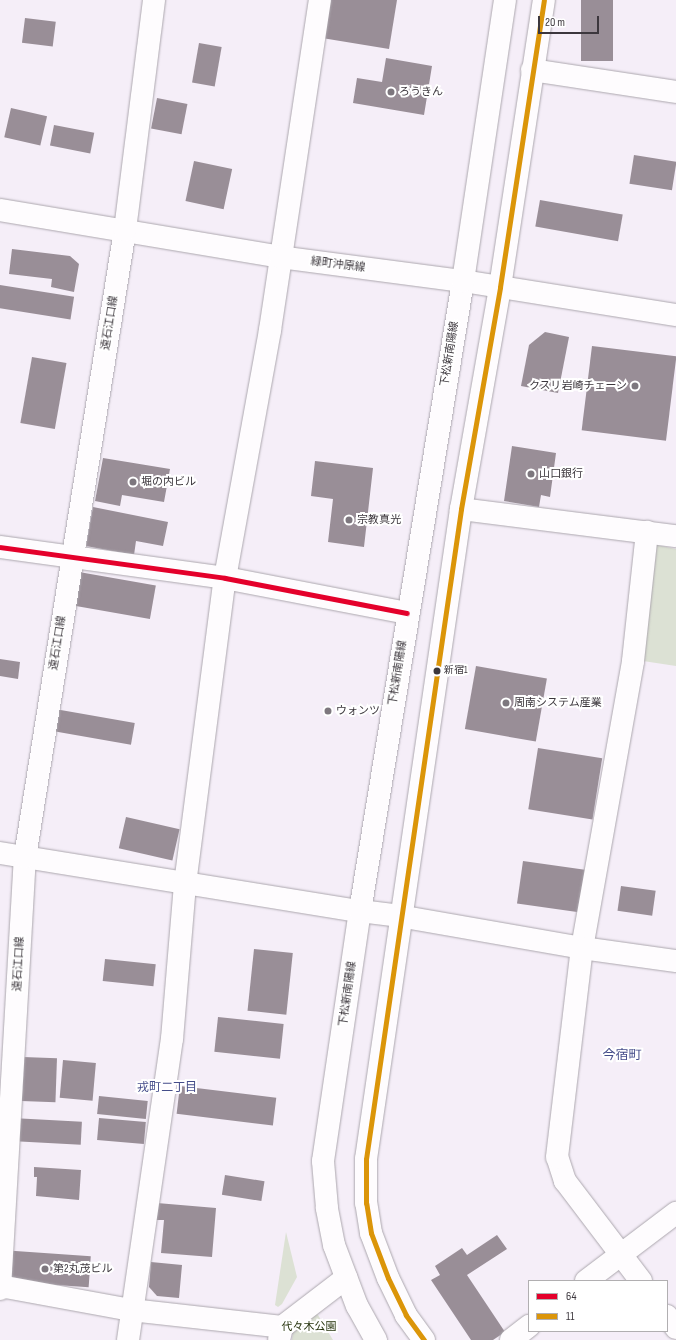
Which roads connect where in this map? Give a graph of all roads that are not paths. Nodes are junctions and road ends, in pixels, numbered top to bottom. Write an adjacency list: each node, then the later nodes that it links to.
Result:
1 (154, 0): 8 (street, 遠石江口線)
2 (320, 0): 9 (street)
3 (505, 0): 10 (street, 下松新南陽線)
4 (544, 0): 5 (street)
5 (532, 70): 6 (street); 11 (street)
6 (676, 92)
7 (0, 210): 8 (street, 緑町沖原線)
8 (125, 230): 9 (street, 緑町沖原線); 17 (street, 遠石江口線)
9 (280, 257): 10 (street, 緑町沖原線); 18 (street)
10 (463, 281): 11 (street, 緑町沖原線); 19 (street, 下松新南陽線)
11 (500, 287): 12 (street, 緑町沖原線); 13 (street)
12 (676, 315)
13 (460, 509): 14 (street); 24 (street)
14 (647, 532): 15 (street); 25 (street)
15 (676, 536)
16 (0, 547): 17 (street)
17 (71, 557): 18 (street); 21 (street, 遠石江口線)
18 (225, 578): 19 (street); 22 (street)
19 (407, 613): 23 (street, 下松新南陽線)
20 (0, 853): 21 (street)
21 (25, 857): 22 (street); 32 (street, 遠石江口線)
22 (185, 884): 23 (street); 33 (street)
23 (360, 911): 24 (street); 29 (street, 下松新南陽線)
24 (400, 916): 25 (street); 40 (street)
25 (582, 948): 26 (street); 28 (street)
26 (676, 961)
27 (676, 1213): 28 (street)
28 (621, 1254): 30 (street); 31 (street)
29 (346, 1278): 37 (street); 39 (street, 下松新南陽線)
30 (587, 1280)
31 (640, 1280)
32 (0, 1287): 33 (street)
33 (131, 1310): 37 (street); 38 (street)
34 (668, 1317): 36 (street)
35 (528, 1327): 41 (street)
36 (676, 1328)
37 (281, 1334)
38 (128, 1340)
39 (376, 1340)
40 (424, 1340)
41 (511, 1340)

